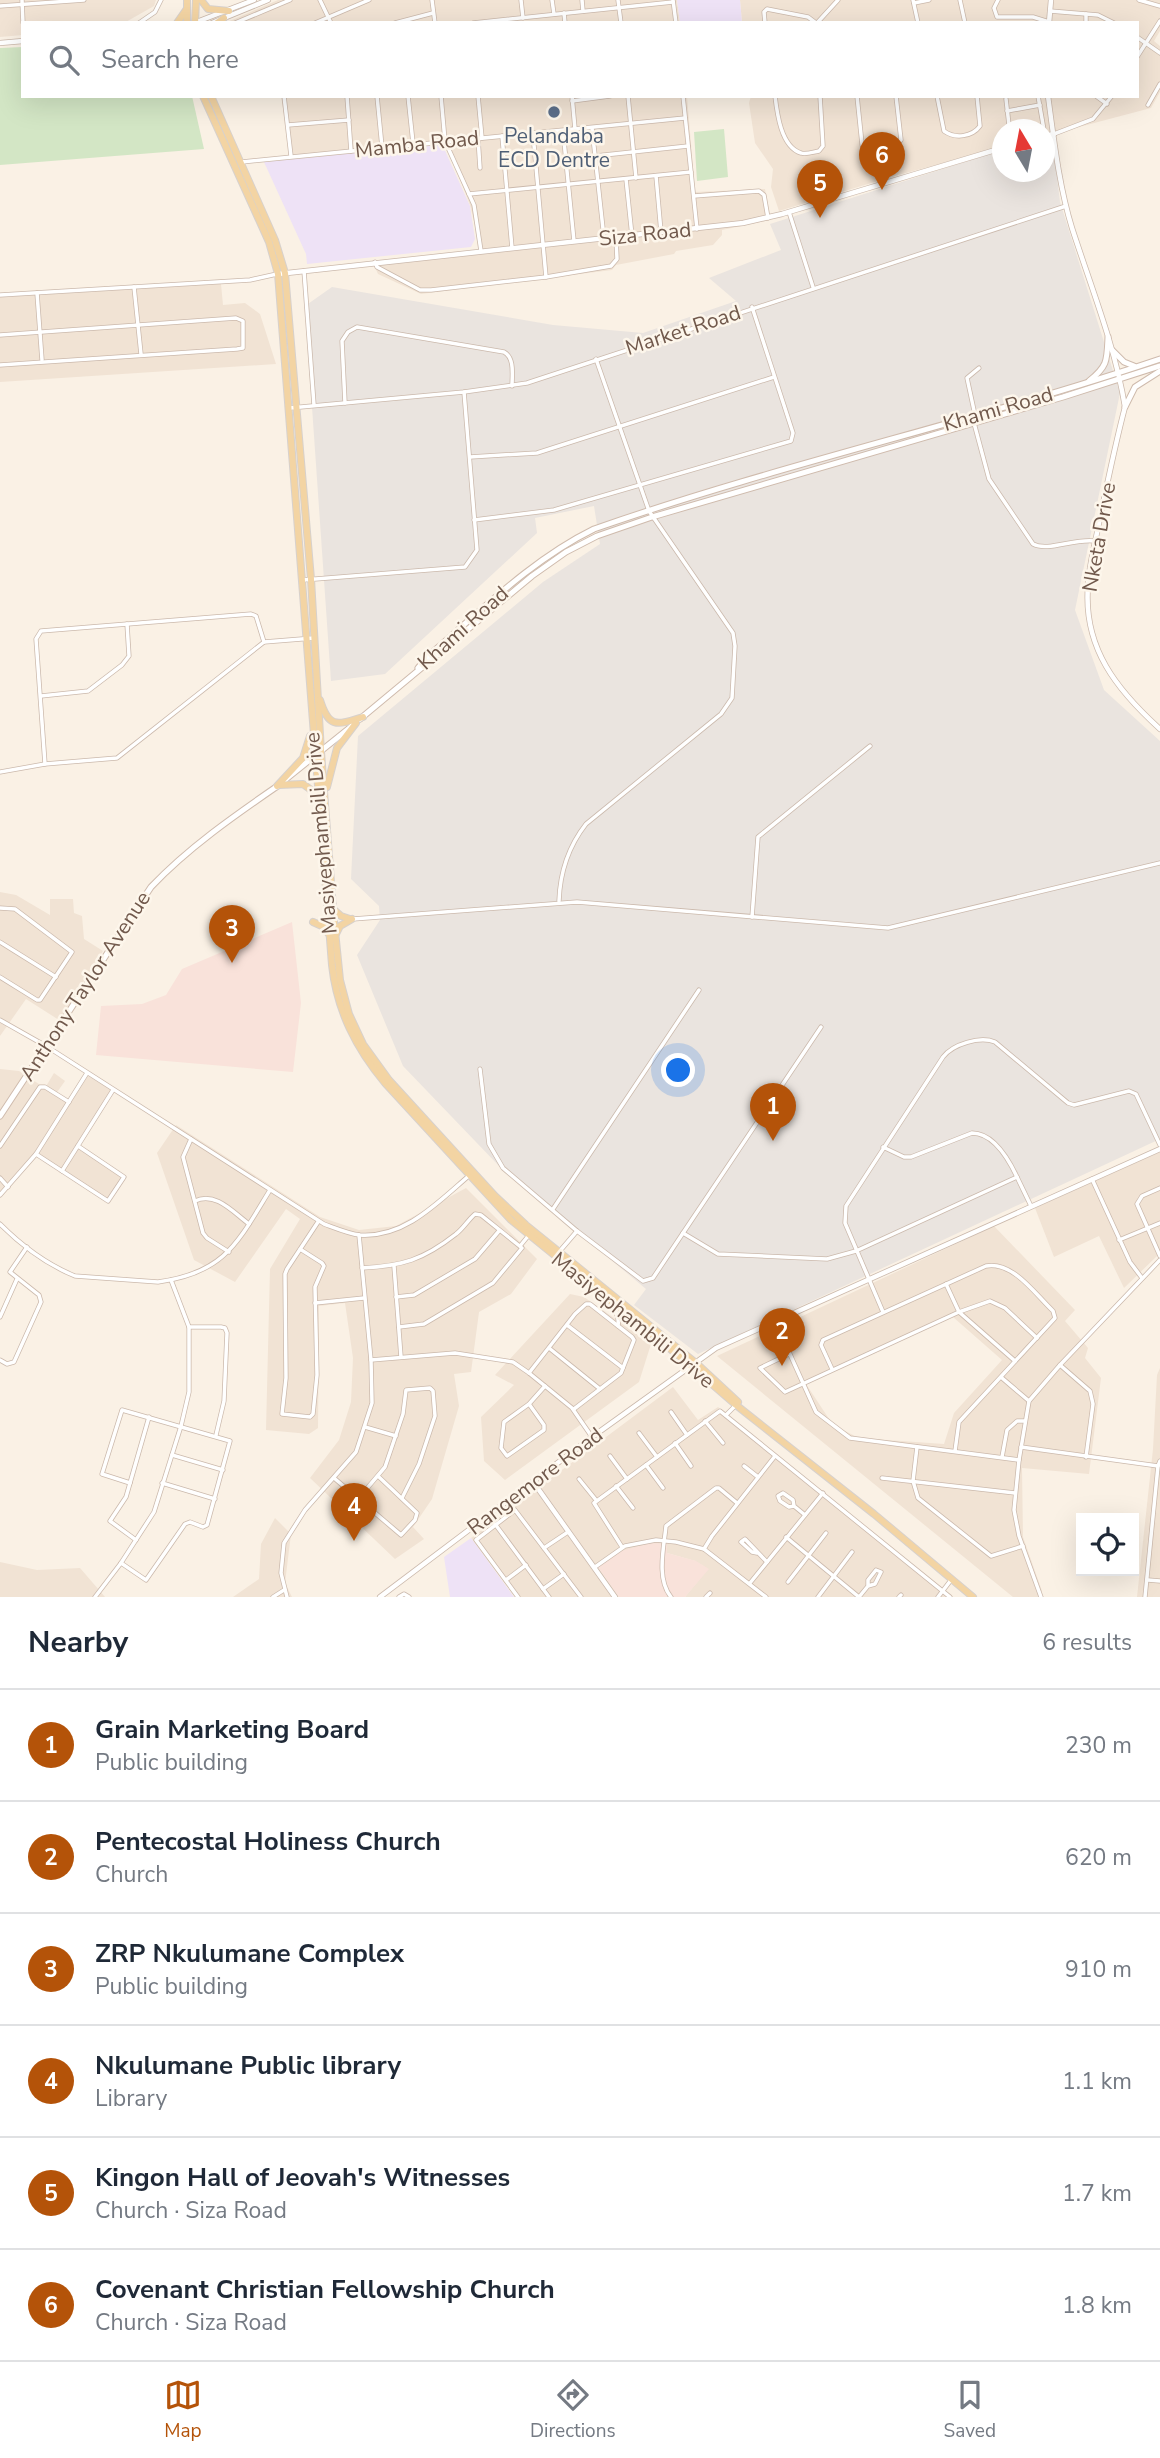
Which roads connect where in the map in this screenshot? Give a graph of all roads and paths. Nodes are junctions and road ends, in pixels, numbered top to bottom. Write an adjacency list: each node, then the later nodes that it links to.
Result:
1 (84, 0): 24 (street)
2 (162, 0): 40 (street)
3 (187, 0): 28 (main road)
4 (196, 0): 43 (main road)
5 (201, 0): 29 (main road)
6 (254, 0): 29 (street)
7 (268, 0): 45 (street)
8 (290, 0): 46 (street)
9 (320, 0): 37 (street)
10 (369, 0): 37 (street)
11 (432, 0): 32 (street)
12 (521, 0): 38 (street)
13 (552, 0): 34 (street)
14 (582, 0): 30 (street)
15 (618, 0): 27 (street)
16 (929, 0): 23 (street)
17 (960, 0): 60 (street)
18 (998, 0): 61 (street)
19 (1051, 0): 31 (street)
20 (1139, 0): 26 (street)
21 (673, 1): 27 (street); 55 (street)
22 (835, 1): 58 (street)
23 (914, 1): 59 (street)
24 (22, 2): 25 (street); 39 (street)
25 (0, 6)
26 (1160, 6)
27 (619, 8): 30 (street); 54 (street)
28 (186, 10): 41 (main road); 42 (main road)
29 (229, 10): 44 (street)
30 (583, 11): 33 (street)
31 (1050, 11): 35 (street); 62 (street)
32 (433, 13): 49 (street); 50 (street)
33 (564, 13): 34 (street); 53 (street)
34 (554, 14): 36 (street)
35 (1086, 14): 63 (street); 64 (street)
36 (534, 16): 38 (street); 52 (street)
37 (328, 17): 47 (street); 48 (street)
38 (523, 18): 51 (street)
39 (23, 21)
40 (142, 21)
41 (178, 21)
42 (187, 21)
43 (195, 21)
44 (200, 21)
45 (218, 21)
46 (240, 21)
47 (319, 21)
48 (330, 21)
49 (402, 21)
50 (435, 21)
51 (505, 21)
52 (535, 21)
53 (565, 21)
54 (621, 21)
55 (676, 21)
56 (765, 21): 57 (street)
57 (814, 21)
58 (819, 21)
59 (918, 21)
60 (965, 21)
61 (1045, 21)
62 (1049, 21)
63 (1086, 21)
64 (1110, 21)
65 (1160, 21): 69 (street)
66 (1139, 38): 69 (street)
67 (21, 41): 68 (street)
68 (0, 43)
69 (1146, 43): 70 (street); 71 (street)
70 (1160, 52)
71 (1139, 54)
72 (1160, 84): 96 (street)
73 (284, 98): 104 (street)
74 (346, 98): 102 (street)
75 (377, 98): 116 (street)
76 (408, 98): 114 (street)
77 (441, 98): 113 (street)
78 (478, 98): 111 (street)
79 (572, 98): 106 (street)
80 (628, 98): 103 (street)
81 (683, 98): 98 (street)
82 (775, 98): 83 (street)
83 (820, 98)
84 (857, 98): 85 (street)
85 (897, 98)
86 (937, 98): 87 (street)
87 (977, 98)
88 (1038, 98): 95 (street)
89 (1048, 98): 101 (street)
90 (1099, 98): 94 (street)
91 (1111, 98): 94 (street)
92 (208, 99): 122 (main road, Masiyephambili Drive); 123 (main road, Masiyephambili Drive)
93 (1006, 99): 97 (street)
94 (1107, 104): 109 (street)
95 (1040, 105): 97 (street); 100 (street)
96 (1148, 106)
97 (1007, 111): 99 (street)
98 (685, 118): 103 (street, Mamba Road); 115 (street)
99 (1008, 119)
100 (1042, 119)
101 (1052, 119)
102 (349, 120): 104 (street); 117 (street)
103 (631, 123): 105 (street, Mamba Road); 119 (street)
104 (288, 125): 120 (street)
105 (592, 128): 106 (street, Mamba Road); 121 (street)
106 (575, 129): 107 (street, Mamba Road)
107 (563, 131): 108 (street, Mamba Road); 130 (street)
108 (533, 134): 110 (street, Mamba Road); 131 (street)
109 (1055, 134)
110 (502, 136): 111 (street, Mamba Road); 132 (street)
111 (480, 138): 113 (street, Mamba Road); 124 (street)
112 (1055, 140): 135 (street)
113 (445, 141): 114 (street, Mamba Road); 133 (street)
114 (413, 143): 116 (street, Mamba Road)
115 (688, 146): 119 (street); 125 (street)
116 (382, 147): 117 (street, Mamba Road)
117 (351, 151): 120 (street, Mamba Road)
118 (992, 151): 136 (street, Siza Road)
119 (634, 152): 121 (street); 127 (street)
120 (291, 156): 122 (street, Mamba Road)
121 (595, 156): 129 (street)
122 (240, 162): 123 (street, Mamba Road); 149 (main road, Masiyephambili Drive)
123 (232, 164): 149 (main road, Masiyephambili Drive)
124 (480, 168)
125 (691, 172): 126 (street); 134 (street)
126 (656, 176): 127 (street); 139 (street)
127 (636, 178): 128 (street)
128 (626, 179): 129 (street); 140 (street)
129 (598, 182): 130 (street); 142 (street)
130 (569, 185): 131 (street); 143 (street)
131 (537, 189): 132 (street); 144 (street)
132 (507, 191): 133 (street); 145 (street)
133 (469, 194): 146 (street)
134 (694, 196): 137 (street); 138 (street)
135 (1066, 206): 152 (street, Market Road); 159 (street)
136 (789, 212): 137 (street, Siza Road); 152 (street)
137 (768, 218): 138 (street, Siza Road)
138 (697, 229): 139 (street, Siza Road)
139 (661, 232): 140 (street, Siza Road)
140 (632, 236): 141 (street, Siza Road)
141 (616, 237): 142 (street, Siza Road); 150 (street)
142 (604, 239): 143 (street, Siza Road)
143 (574, 241): 144 (street, Siza Road)
144 (542, 245): 145 (street, Siza Road); 150 (street)
145 (513, 248): 146 (street, Siza Road)
146 (481, 251): 147 (street, Siza Road)
147 (375, 262): 148 (street, Siza Road); 150 (street)
148 (304, 270): 149 (street, Siza Road); 175 (street)
149 (282, 274): 151 (street); 176 (main road, Masiyephambili Drive)
150 (546, 277)
151 (134, 287): 153 (street); 156 (street)
152 (813, 287): 155 (street, Market Road)
153 (37, 293): 154 (street); 157 (street)
154 (0, 295)
155 (752, 307): 162 (street, Market Road); 170 (street)
156 (138, 325): 157 (street); 161 (street); 161 (street)
157 (40, 331): 158 (street); 164 (street)
158 (0, 335)
159 (1108, 337): 160 (street); 171 (main road)
160 (1112, 350): 166 (main road); 169 (street)
161 (141, 355): 164 (street)
162 (596, 359): 172 (street, Market Road); 179 (street)
163 (1160, 359): 166 (main road, Khami Road)
164 (42, 361): 165 (street)
165 (0, 365)
166 (1139, 366): 169 (main road, Khami Road)
167 (979, 368): 178 (street)
168 (1160, 368): 169 (main road, Khami Road); 177 (main road)
169 (1119, 376): 171 (main road, Khami Road); 177 (street); 178 (main road, Khami Road)
170 (774, 377): 179 (street); 181 (street)
171 (1083, 385): 178 (main road, Khami Road)
172 (512, 386): 173 (street, Market Road); 174 (street)
173 (464, 392): 174 (street, Market Road); 180 (street)
174 (345, 403): 175 (street, Market Road)
175 (314, 405): 176 (street, Market Road)
176 (293, 407): 185 (main road, Masiyephambili Drive)
177 (1125, 407): 184 (street, Nketa Drive)
178 (974, 418): 182 (main road, Khami Road); 184 (street)
179 (619, 427): 180 (street); 181 (street)
180 (470, 457): 183 (street)
181 (640, 485): 182 (street); 183 (street)
182 (651, 514): 191 (main road, Khami Road); 202 (street)
183 (474, 520): 185 (street)
184 (1095, 541): 194 (street, Nketa Drive)
185 (307, 579): 187 (main road, Masiyephambili Drive)
186 (127, 624): 188 (street); 190 (street); 190 (street)
187 (310, 638): 188 (street); 189 (main road, Masiyephambili Drive); 192 (main road, Masiyephambili Drive)
188 (264, 642): 197 (street)
189 (318, 692): 191 (main road); 196 (main road, Masiyephambili Drive)
190 (40, 696): 197 (street)
191 (363, 716): 193 (main road, Khami Road)
192 (311, 723): 196 (main road, Masiyephambili Drive); 199 (main road)
193 (356, 723): 196 (main road, Anthony Taylor Avenue); 200 (main road)
194 (1160, 729)
195 (870, 746): 205 (street)
196 (318, 755): 199 (main road, Anthony Taylor Avenue); 200 (main road, Masiyephambili Drive)
197 (45, 765): 198 (street)
198 (0, 772)
199 (277, 786): 200 (main road); 215 (main road, Anthony Taylor Avenue)
200 (322, 795): 204 (main road, Masiyephambili Drive)
201 (1160, 863): 205 (street)
202 (559, 901): 205 (street); 206 (street)
203 (0, 908): 211 (street)
204 (330, 910): 206 (main road); 207 (main road, Masiyephambili Drive); 208 (main road)
205 (752, 917)
206 (351, 919): 207 (street); 208 (main road)
207 (331, 921): 208 (main road, Masiyephambili Drive)
208 (332, 935): 228 (main road, Masiyephambili Drive)
209 (0, 942): 211 (street)
210 (0, 977): 211 (street)
211 (56, 977)
212 (699, 990): 238 (street)
213 (0, 1020): 215 (street)
214 (821, 1027): 246 (street)
215 (46, 1046): 217 (street); 220 (main road, Anthony Taylor Avenue)
216 (480, 1069): 238 (street)
217 (88, 1073): 218 (street); 219 (street)
218 (113, 1090): 221 (street); 223 (street)
219 (69, 1102): 222 (street); 226 (street)
220 (0, 1116)
221 (192, 1139): 234 (street); 236 (street)
222 (0, 1146)
223 (78, 1146): 227 (street); 227 (street)
224 (883, 1147): 225 (street); 229 (street); 253 (street)
225 (1160, 1147): 231 (street, Rangemore Road)
226 (36, 1154): 227 (street); 232 (street)
227 (62, 1171)
228 (470, 1174): 247 (street); 248 (main road, Masiyephambili Drive); 255 (main road, Masiyephambili Drive)
229 (1017, 1177): 237 (street); 253 (street)
230 (0, 1178): 232 (street)
231 (1092, 1179): 237 (street, Rangemore Road); 249 (street)
232 (8, 1187): 235 (street)
233 (1160, 1188): 243 (street)
234 (270, 1189): 239 (street); 242 (street)
235 (0, 1195)
236 (195, 1201): 242 (street); 254 (street)
237 (1031, 1206): 261 (street, Rangemore Road)
238 (553, 1209): 245 (street)
239 (318, 1221): 247 (street); 252 (street)
240 (1160, 1223): 243 (street)
241 (0, 1224): 250 (street)
242 (249, 1224): 254 (street)
243 (1148, 1228): 249 (street); 256 (street)
244 (499, 1231): 251 (street); 257 (street); 264 (street)
245 (577, 1231): 246 (street); 255 (street)
246 (683, 1233): 253 (street)
247 (359, 1235): 258 (street)
248 (529, 1235): 251 (street); 255 (main road, Masiyephambili Drive)
249 (1119, 1240): 259 (street)
250 (27, 1247): 260 (street); 262 (street)
251 (520, 1247): 275 (street)
252 (300, 1249): 267 (street); 267 (street)
253 (856, 1251): 261 (street)
254 (229, 1252): 262 (street)
255 (557, 1254): 266 (main road, Masiyephambili Drive); 283 (main road, Masiyephambili Drive)
256 (1160, 1258): 259 (street)
257 (394, 1266): 258 (street); 264 (street)
258 (362, 1268): 265 (street)
259 (1142, 1278): 284 (street)
260 (17, 1279): 270 (street); 280 (street)
261 (868, 1279): 268 (street); 271 (street, Rangemore Road)
262 (171, 1280): 274 (street)
263 (946, 1284): 268 (street); 269 (street); 276 (street)
264 (396, 1297): 275 (street)
265 (364, 1298): 267 (street); 281 (street)
266 (614, 1302): 273 (street); 283 (main road, Masiyephambili Drive)
267 (315, 1303)
268 (883, 1312): 286 (street)
269 (959, 1312): 276 (street); 282 (street); 286 (street)
270 (0, 1317)
271 (775, 1321): 278 (street); 283 (street, Rangemore Road)
272 (567, 1325): 273 (street); 277 (street); 285 (street)
273 (618, 1326): 285 (street)
274 (189, 1327): 302 (street); 305 (street)
275 (399, 1327): 279 (street)
276 (1037, 1338): 282 (street)
277 (549, 1348): 287 (street); 291 (street)
278 (789, 1354): 289 (street); 289 (street)
279 (401, 1357): 281 (street); 287 (street)
280 (0, 1360)
281 (371, 1360): 303 (street)
282 (1015, 1362): 288 (street)
283 (694, 1364): 294 (main road, Masiyephambili Drive); 296 (main road, Masiyephambili Drive); 308 (street, Rangemore Road)
284 (1060, 1365): 292 (street); 319 (street)
285 (623, 1368): 291 (street)
286 (832, 1369): 289 (street)
287 (529, 1373): 290 (street)
288 (1002, 1378): 292 (street); 313 (street)
289 (802, 1383): 311 (street)
290 (545, 1386): 293 (street); 295 (street)
291 (600, 1389): 295 (street)
292 (1030, 1401): 301 (street)
293 (529, 1404): 293 (street)
294 (736, 1405): 296 (main road, Masiyephambili Drive); 298 (street)
295 (574, 1409): 308 (street)
296 (746, 1411): 372 (main road, Masiyephambili Drive)
297 (671, 1412): 306 (street)
298 (726, 1415): 300 (street); 316 (street)
299 (149, 1417): 302 (street); 333 (street); 333 (street)
300 (705, 1421): 306 (street); 310 (street)
301 (1025, 1421): 312 (street); 318 (street)
302 (181, 1426): 305 (street); 314 (street)
303 (365, 1427): 307 (street); 328 (street)
304 (639, 1433): 317 (street)
305 (216, 1435): 325 (street)
306 (687, 1435): 309 (street)
307 (396, 1436): 326 (street); 341 (street)
308 (592, 1437): 335 (street, Rangemore Road)
309 (674, 1443): 317 (street); 323 (street)
310 (723, 1443)
311 (917, 1447): 313 (street); 332 (street)
312 (1021, 1447): 319 (street); 320 (street)
313 (955, 1451): 318 (street)
314 (172, 1455): 325 (street); 334 (street)
315 (610, 1456): 331 (street)
316 (775, 1456): 327 (street); 339 (street)
317 (657, 1457): 322 (street)
318 (1002, 1457): 320 (street)
319 (1086, 1457): 321 (street)
320 (1019, 1460): 340 (street)
321 (1159, 1463): 337 (street)
322 (646, 1465): 331 (street); 338 (street)
323 (691, 1466)
324 (744, 1466): 327 (street)
325 (223, 1470): 342 (street)
326 (379, 1477): 341 (street); 343 (street)
327 (758, 1477): 345 (street)
328 (334, 1478): 343 (street); 379 (street)
329 (882, 1478): 332 (street)
330 (579, 1479): 344 (street)
331 (627, 1479): 336 (street)
332 (913, 1481): 340 (street); 356 (street)
333 (130, 1483): 354 (street)
334 (162, 1483): 342 (street); 354 (street)
335 (534, 1483): 351 (street); 386 (street, Rangemore Road)
336 (616, 1486): 344 (street); 347 (street)
337 (1159, 1486): 349 (street)
338 (663, 1488)
339 (823, 1493): 348 (street); 380 (street)
340 (1015, 1493): 356 (street)
341 (402, 1498): 343 (street)
342 (215, 1499): 366 (street)
343 (358, 1499)
344 (596, 1500): 357 (street)
345 (737, 1503): 355 (street); 360 (street)
346 (794, 1506): 346 (street); 348 (street)
347 (633, 1508)
348 (805, 1515): 353 (street)
349 (1157, 1518): 359 (street)
350 (495, 1524): 358 (street); 367 (street); 371 (street)
351 (568, 1532): 358 (street); 368 (street)
352 (826, 1533): 364 (street)
353 (786, 1537): 364 (street); 365 (street)
354 (136, 1540): 366 (street)
355 (664, 1540): 357 (street); 360 (street); 393 (street)
356 (1023, 1546): 400 (street)
357 (622, 1547): 368 (street)
358 (544, 1548): 369 (street)
359 (1151, 1548): 361 (street); 373 (street)
360 (704, 1549): 376 (street)
361 (1160, 1549)
362 (852, 1552): 370 (street)
363 (757, 1553): 363 (street); 365 (street)
364 (809, 1555): 370 (street); 375 (street)
365 (767, 1562): 376 (street)
366 (121, 1563): 383 (street)
367 (526, 1565): 371 (street); 378 (street)
368 (596, 1567): 392 (street)
369 (564, 1574): 378 (street); 391 (street)
370 (834, 1576): 396 (street); 397 (street)
371 (506, 1580): 389 (street)
372 (951, 1580): 380 (street); 382 (main road, Masiyephambili Drive)
373 (1147, 1580): 374 (street); 401 (street)
374 (1160, 1581)
375 (788, 1582)
376 (750, 1583): 395 (street)
377 (869, 1586): 377 (street); 397 (street)
378 (544, 1589): 390 (street)
379 (284, 1590): 384 (street); 385 (street)
380 (942, 1591): 398 (street); 399 (street)
381 (710, 1592): 394 (street)
382 (969, 1596)
383 (95, 1597)
384 (273, 1597)
385 (287, 1597)
386 (380, 1597)
387 (398, 1597): 388 (street)
388 (409, 1597)
389 (518, 1597)
390 (549, 1597)
391 (581, 1597)
392 (615, 1597)
393 (671, 1597)
394 (706, 1597)
395 (766, 1597)
396 (818, 1597)
397 (859, 1597)
398 (938, 1597)
399 (950, 1597)
400 (1041, 1597)
401 (1145, 1597)

